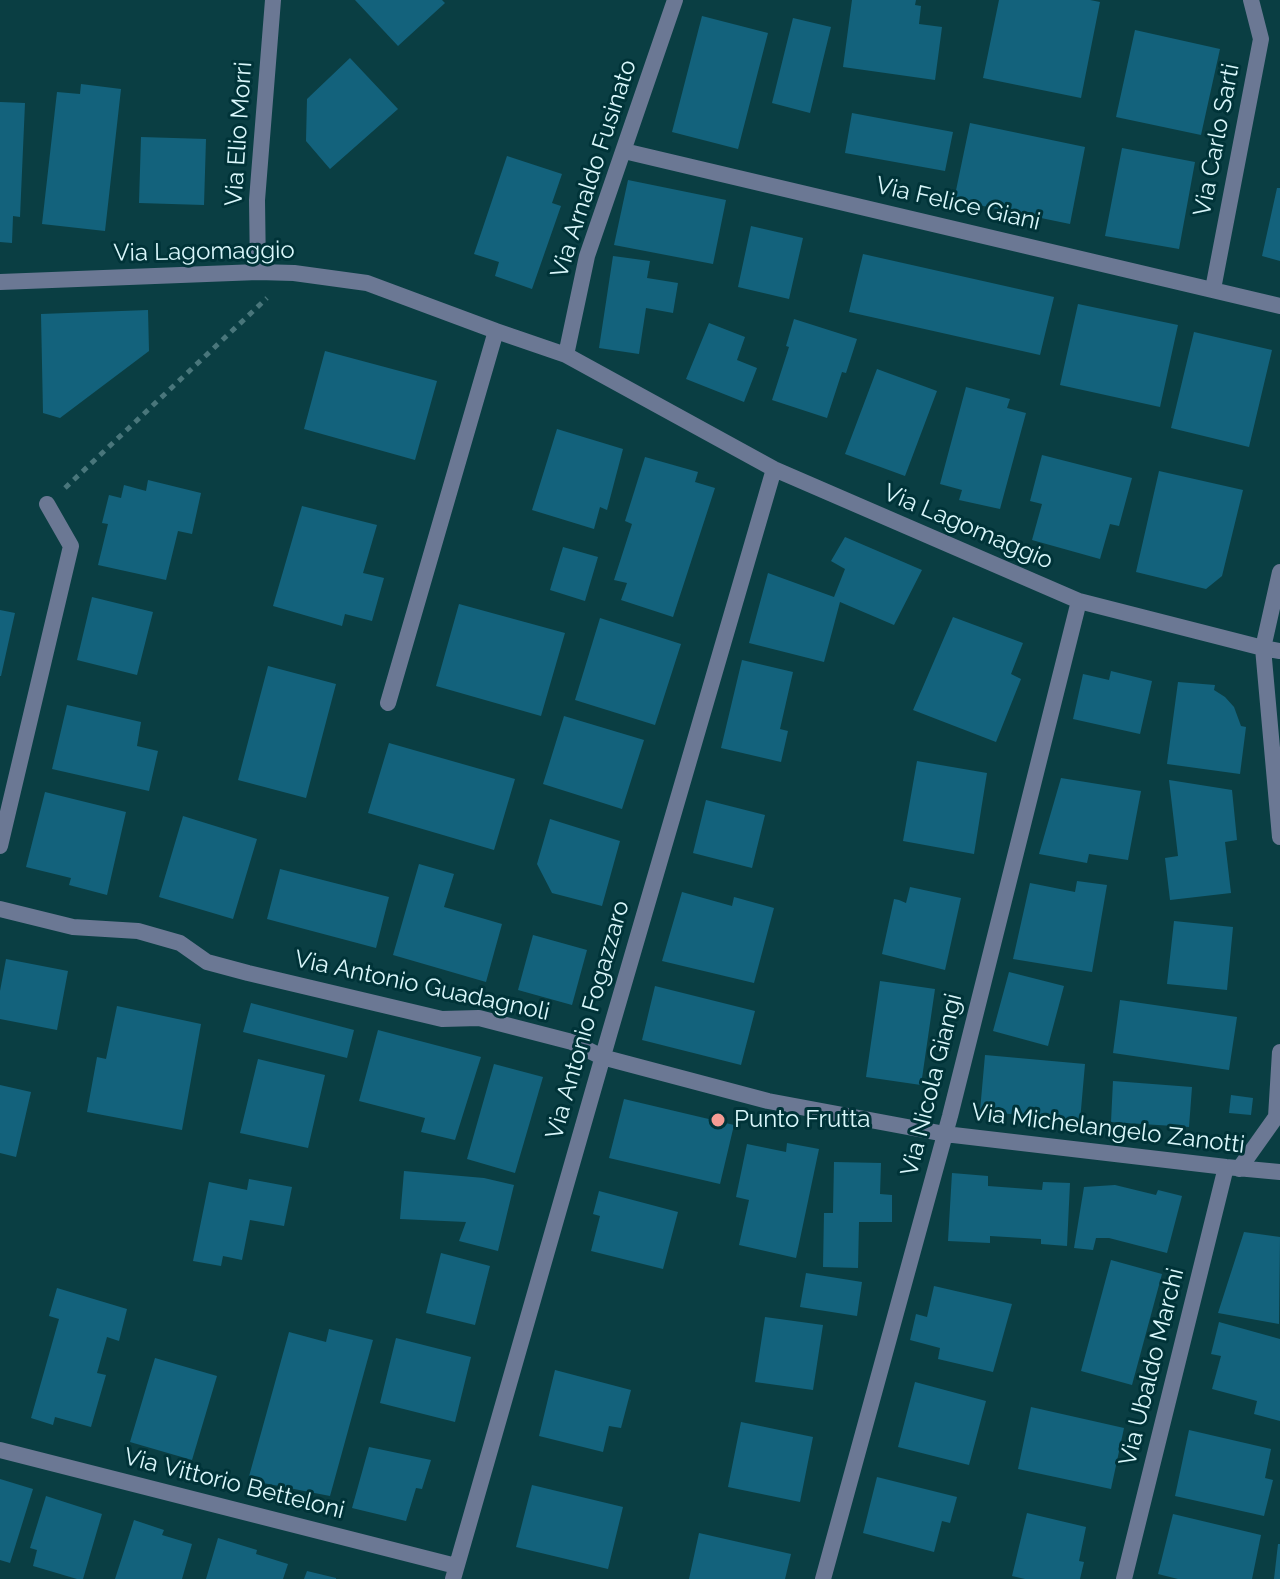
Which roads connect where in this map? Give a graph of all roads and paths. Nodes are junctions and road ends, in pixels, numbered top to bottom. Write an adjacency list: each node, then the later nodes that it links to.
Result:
1 (273, 0): 5 (street, Via Elio Morri)
2 (675, 0): 4 (street, Via Arnaldo Fusinato)
3 (1251, 0): 8 (street, Via Carlo Sarti)
4 (624, 151): 8 (street, Via Felice Giani); 11 (street, Via Arnaldo Fusinato)
5 (258, 272): 6 (street, Via Lagomaggio); 7 (street, Via Lagomaggio)
6 (294, 273): 10 (street, Via Lagomaggio); 13 (path)
7 (0, 282)
8 (1213, 289): 9 (street, Via Felice Giani)
9 (1280, 306)
10 (496, 331): 11 (street, Via Lagomaggio); 17 (street)
11 (566, 355): 12 (street, Via Lagomaggio)
12 (774, 469): 15 (street, Via Lagomaggio); 22 (street, Via Antonio Fogazzaro)
13 (47, 504): 19 (street)
14 (1280, 572): 16 (street)
15 (1079, 601): 16 (street, Via Lagomaggio); 23 (street, Via Nicola Giangi)
16 (1272, 650): 18 (street)
17 (388, 703)
18 (1280, 837)
19 (0, 846)
20 (0, 909): 22 (street, Via Antonio Guadagnoli)
21 (1280, 1052): 24 (street)
22 (602, 1057): 23 (street, Via Michelangelo Zanotti); 27 (street, Via Antonio Fogazzaro)
23 (945, 1134): 24 (street, Via Michelangelo Zanotti); 29 (street, Via Nicola Giangi)
24 (1232, 1168): 25 (street, Via Michelangelo Zanotti); 30 (street, Via Ubaldo Marchi)
25 (1280, 1172)
26 (0, 1450): 27 (street, Via Vittorio Betteloni)
27 (455, 1572): 28 (street)
28 (440, 1579)
29 (823, 1579)
30 (1124, 1579)

